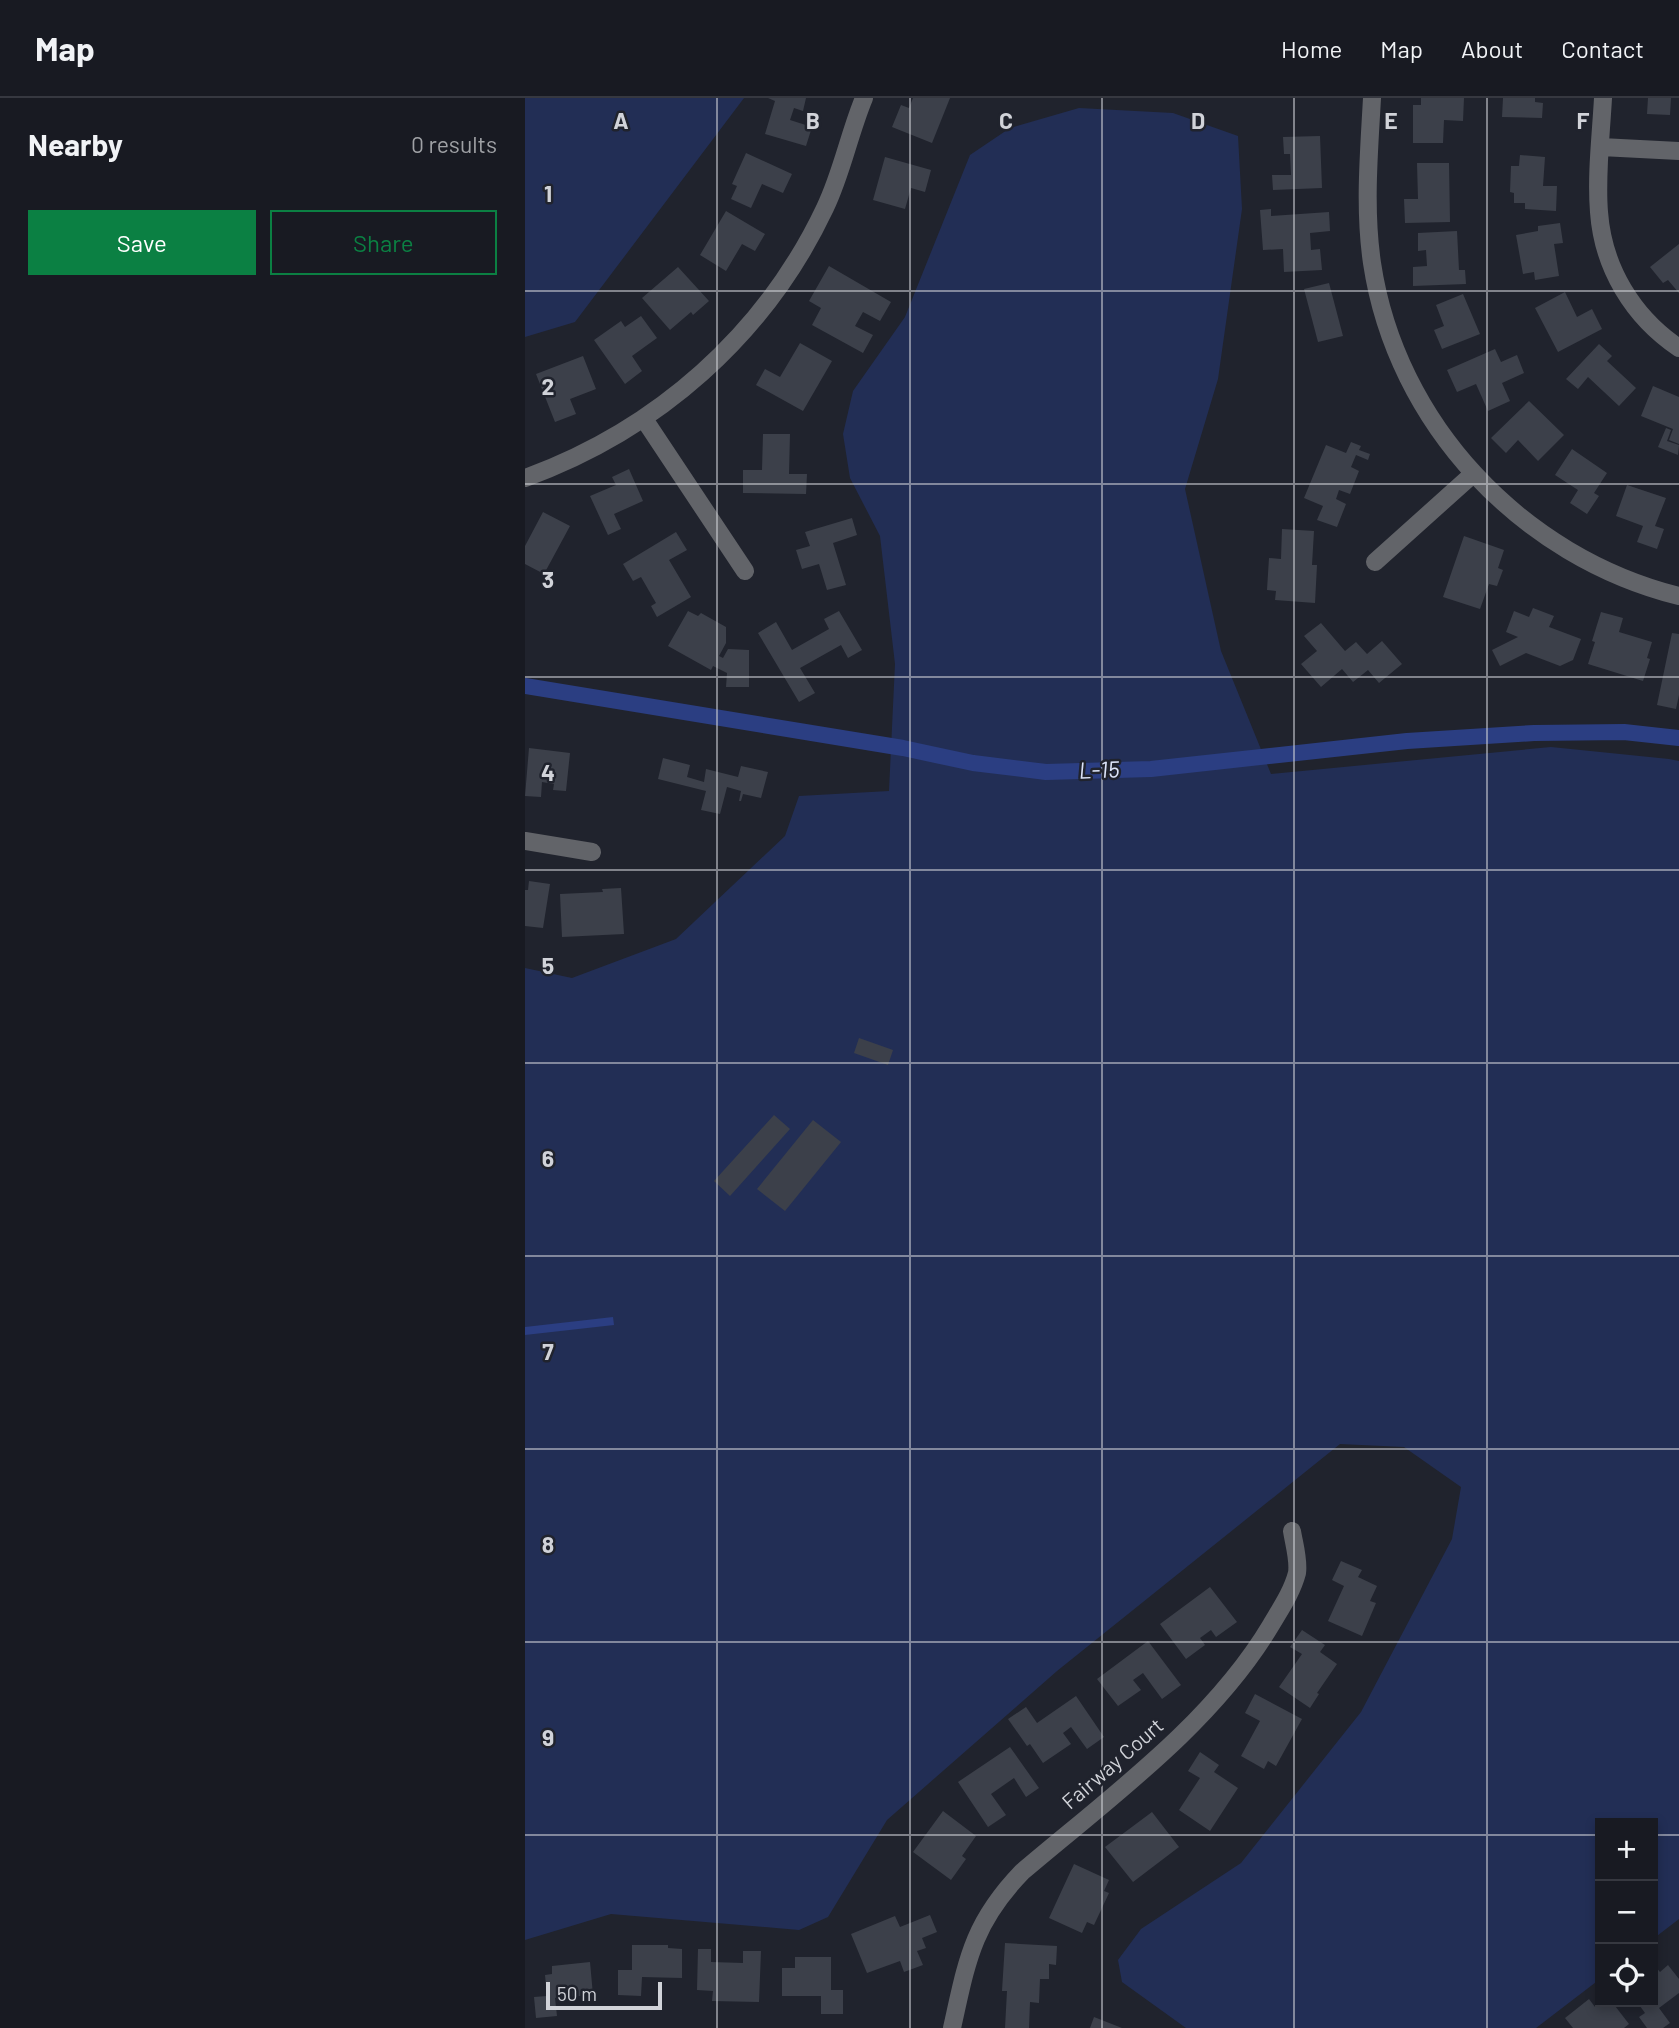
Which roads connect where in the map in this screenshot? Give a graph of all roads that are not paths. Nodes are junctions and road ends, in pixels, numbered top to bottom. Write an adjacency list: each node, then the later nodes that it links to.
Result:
1 (864, 98): 7 (street)
2 (1372, 98): 8 (street)
3 (1603, 98): 4 (street)
4 (1601, 147): 5 (street); 6 (street)
5 (1679, 151)
6 (1679, 348)
7 (644, 419): 9 (street); 11 (street)
8 (1473, 474): 10 (street); 12 (street)
9 (525, 478)
10 (1375, 562)
11 (745, 571)
12 (1679, 596)
13 (525, 841): 14 (street)
14 (592, 852)
15 (1292, 1531): 16 (street, Fairway Court)
16 (952, 2028)

